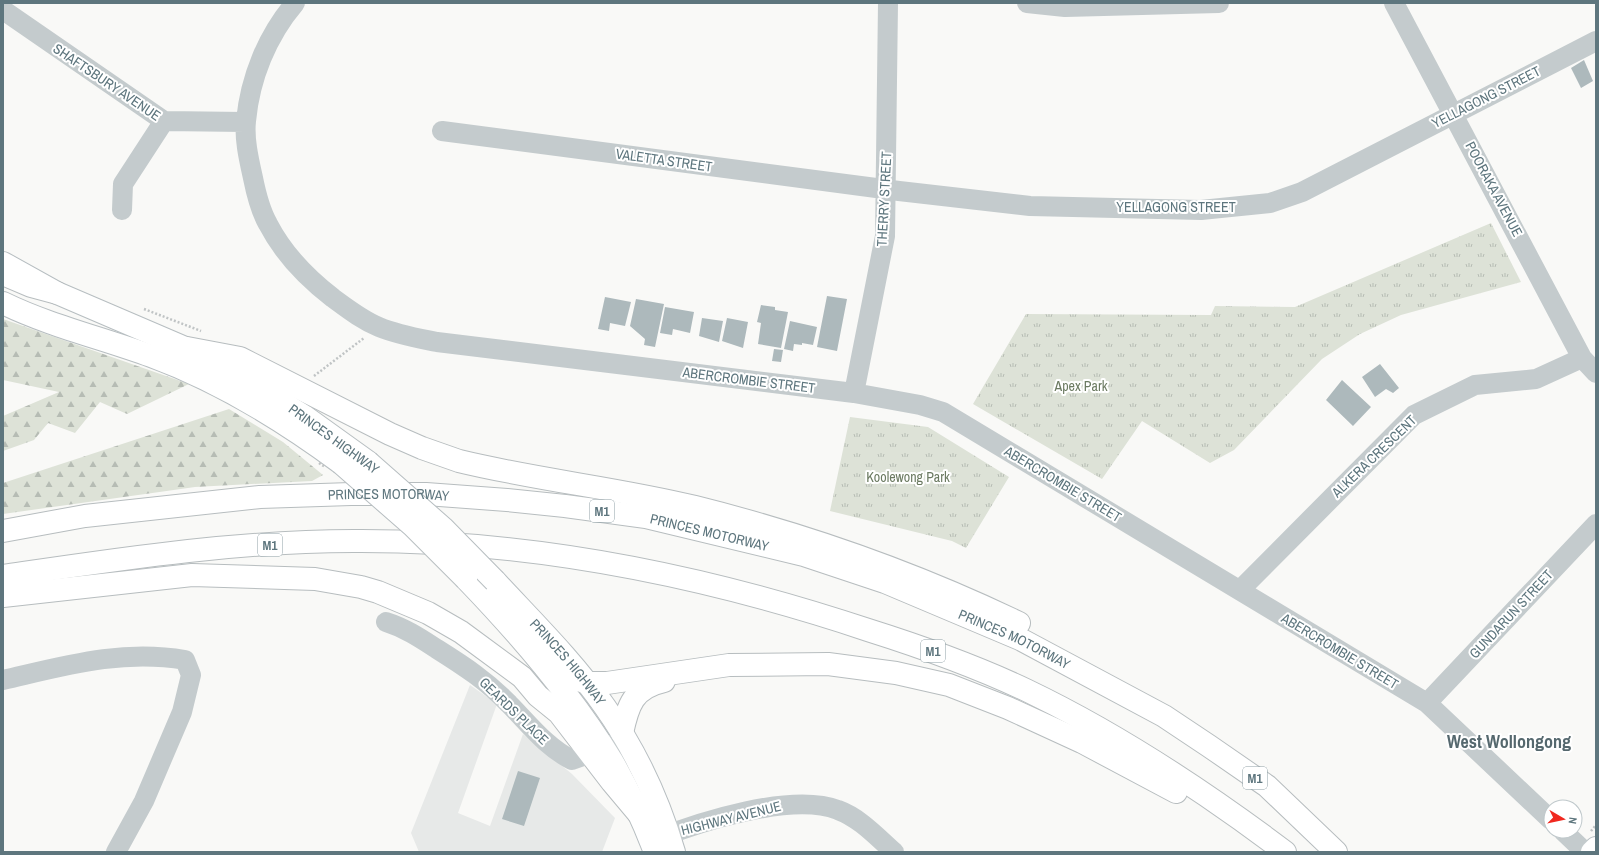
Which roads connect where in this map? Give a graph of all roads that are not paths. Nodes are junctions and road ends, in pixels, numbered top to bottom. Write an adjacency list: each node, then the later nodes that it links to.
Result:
1 (295, 3): 10 (street, ABERCROMBIE STREET)
2 (888, 3): 12 (street, THERRY STREET)
3 (1027, 3): 4 (street)
4 (1219, 3)
5 (1394, 3): 8 (street, POORAKA AVENUE)
6 (3, 10): 9 (street, SHAFTSBURY AVENUE)
7 (1596, 41): 8 (street, YELLAGONG STREET)
8 (1454, 114): 12 (street, YELLAGONG STREET); 19 (street, POORAKA AVENUE)
9 (164, 121): 10 (street, SHAFTSBURY AVENUE); 13 (street)
10 (246, 122): 21 (street, ABERCROMBIE STREET)
11 (442, 130): 12 (street, VALETTA STREET)
12 (886, 189): 21 (street, THERRY STREET)
13 (122, 210)
14 (3, 263): 16 (main road, PRINCES HIGHWAY)
15 (3, 274): 16 (main road)
16 (57, 293): 18 (main road, PRINCES HIGHWAY)
17 (3, 303): 27 (main road, PRINCES HIGHWAY, bridge)
18 (186, 348): 31 (main road, PRINCES HIGHWAY, bridge); 33 (main road)
19 (1582, 358): 20 (street, POORAKA AVENUE); 25 (street, ALKERA CRESCENT)
20 (1596, 373)
21 (854, 393): 25 (street, ABERCROMBIE STREET)
22 (1596, 524): 32 (street, GUNDARUN STREET)
23 (3, 531): 33 (main road, PRINCES MOTORWAY / M1)
24 (3, 576): 43 (main road, M1)
25 (1240, 590): 32 (street, ABERCROMBIE STREET)
26 (3, 596): 35 (main road)
27 (503, 617): 31 (main road); 35 (main road, PRINCES HIGHWAY)
28 (386, 622): 35 (street, GEARDS PLACE)
29 (780, 665): 31 (main road); 34 (main road); 42 (main road)
30 (3, 680): 40 (street)
31 (588, 683): 34 (main road, PRINCES HIGHWAY)
32 (1427, 703): 37 (street, ABERCROMBIE STREET)
33 (1164, 716): 44 (main road, PRINCES MOTORWAY / M1)
34 (622, 733): 36 (main road, PRINCES HIGHWAY)
35 (596, 749): 36 (street); 39 (main road)
36 (641, 768): 39 (main road, PRINCES HIGHWAY)
37 (1543, 812)
38 (1571, 839): 45 (street)
39 (662, 845): 41 (street, HIGHWAY AVENUE)
40 (116, 852)
41 (894, 852)
42 (1265, 852)
43 (1285, 852)
44 (1336, 852)
45 (1585, 852)

